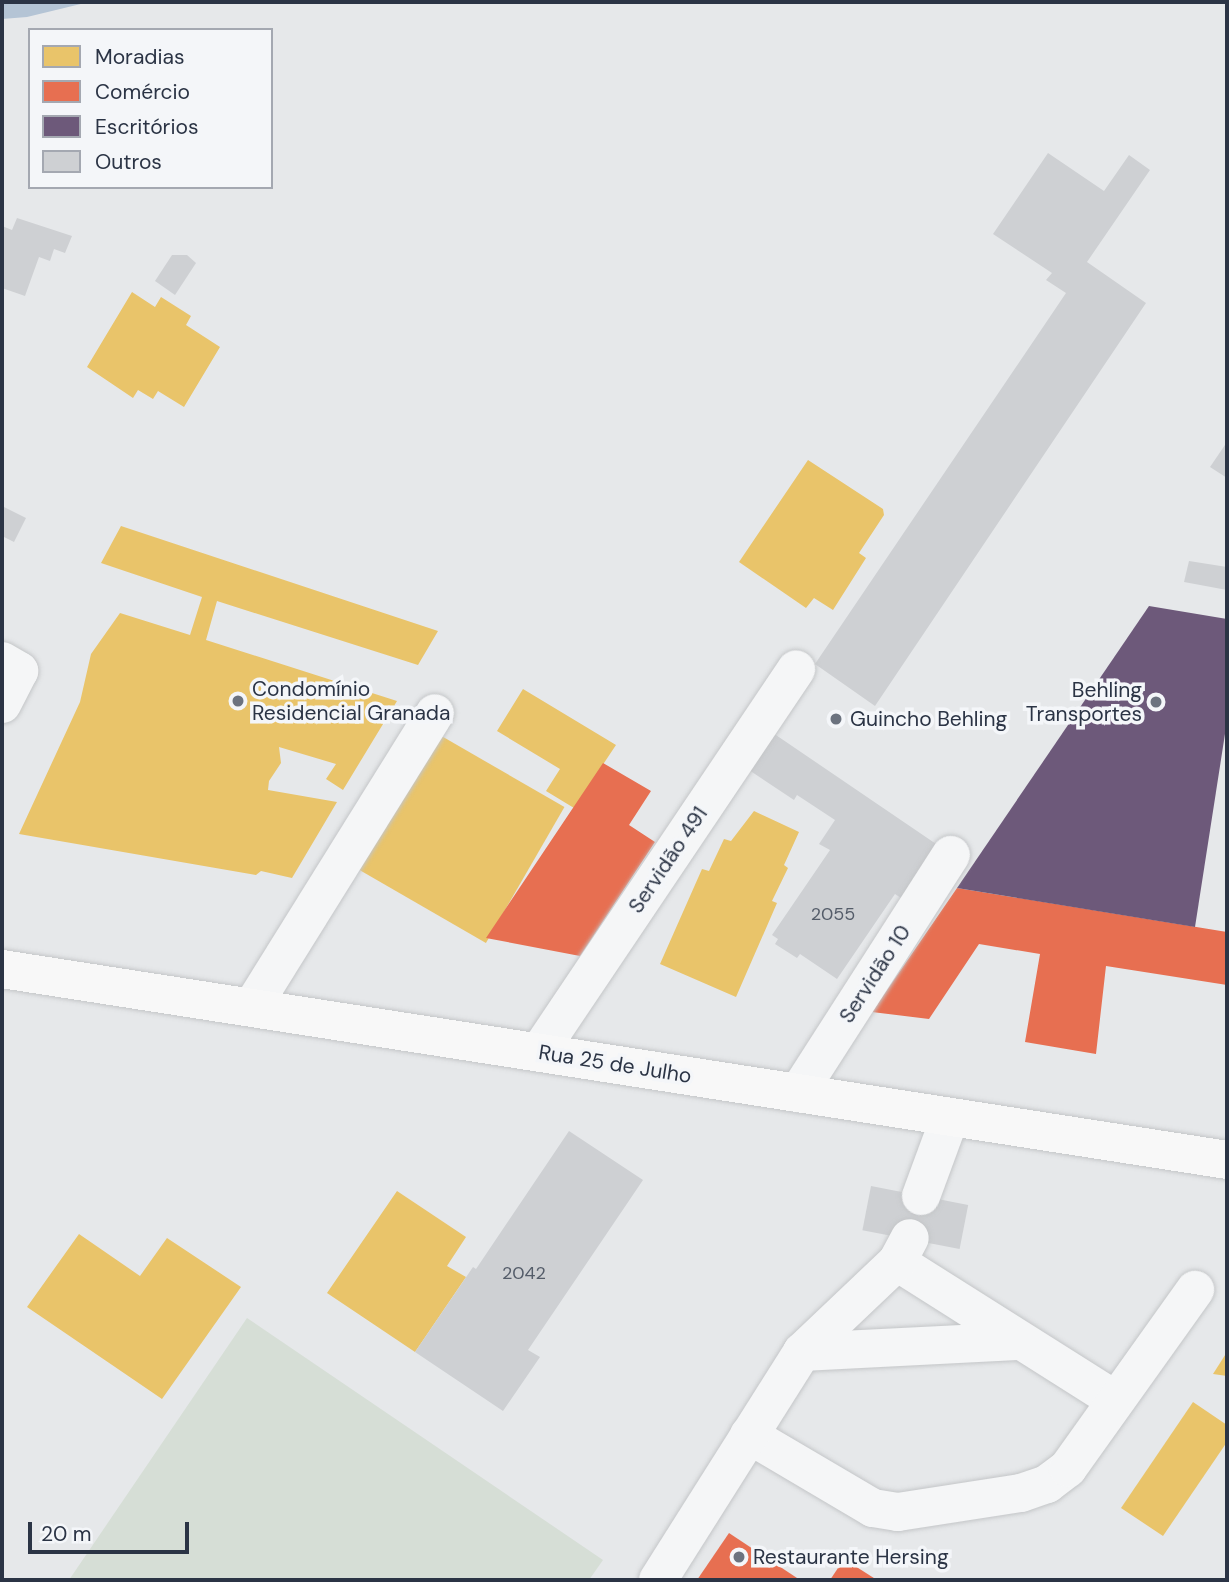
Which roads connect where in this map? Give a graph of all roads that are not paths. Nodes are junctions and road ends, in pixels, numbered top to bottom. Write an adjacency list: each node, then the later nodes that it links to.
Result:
1 (2, 661): 3 (street)
2 (796, 668): 8 (street, Servidão 491)
3 (2, 704)
4 (435, 713): 7 (street)
5 (951, 855): 9 (street, Servidão 10)
6 (2, 969): 7 (main road, Rua 25 de Julho)
7 (252, 1007): 8 (main road, Rua 25 de Julho)
8 (540, 1052): 9 (main road, Rua 25 de Julho)
9 (798, 1093): 10 (main road, Rua 25 de Julho)
10 (950, 1117): 11 (main road, Rua 25 de Julho); 12 (street)
11 (1227, 1160)
12 (921, 1196)
13 (1195, 1290): 16 (street)
14 (1017, 1341): 15 (street); 15 (street); 16 (street)
15 (802, 1352): 17 (street)
16 (1115, 1401): 17 (street)
17 (749, 1435): 18 (street)
18 (658, 1580)

